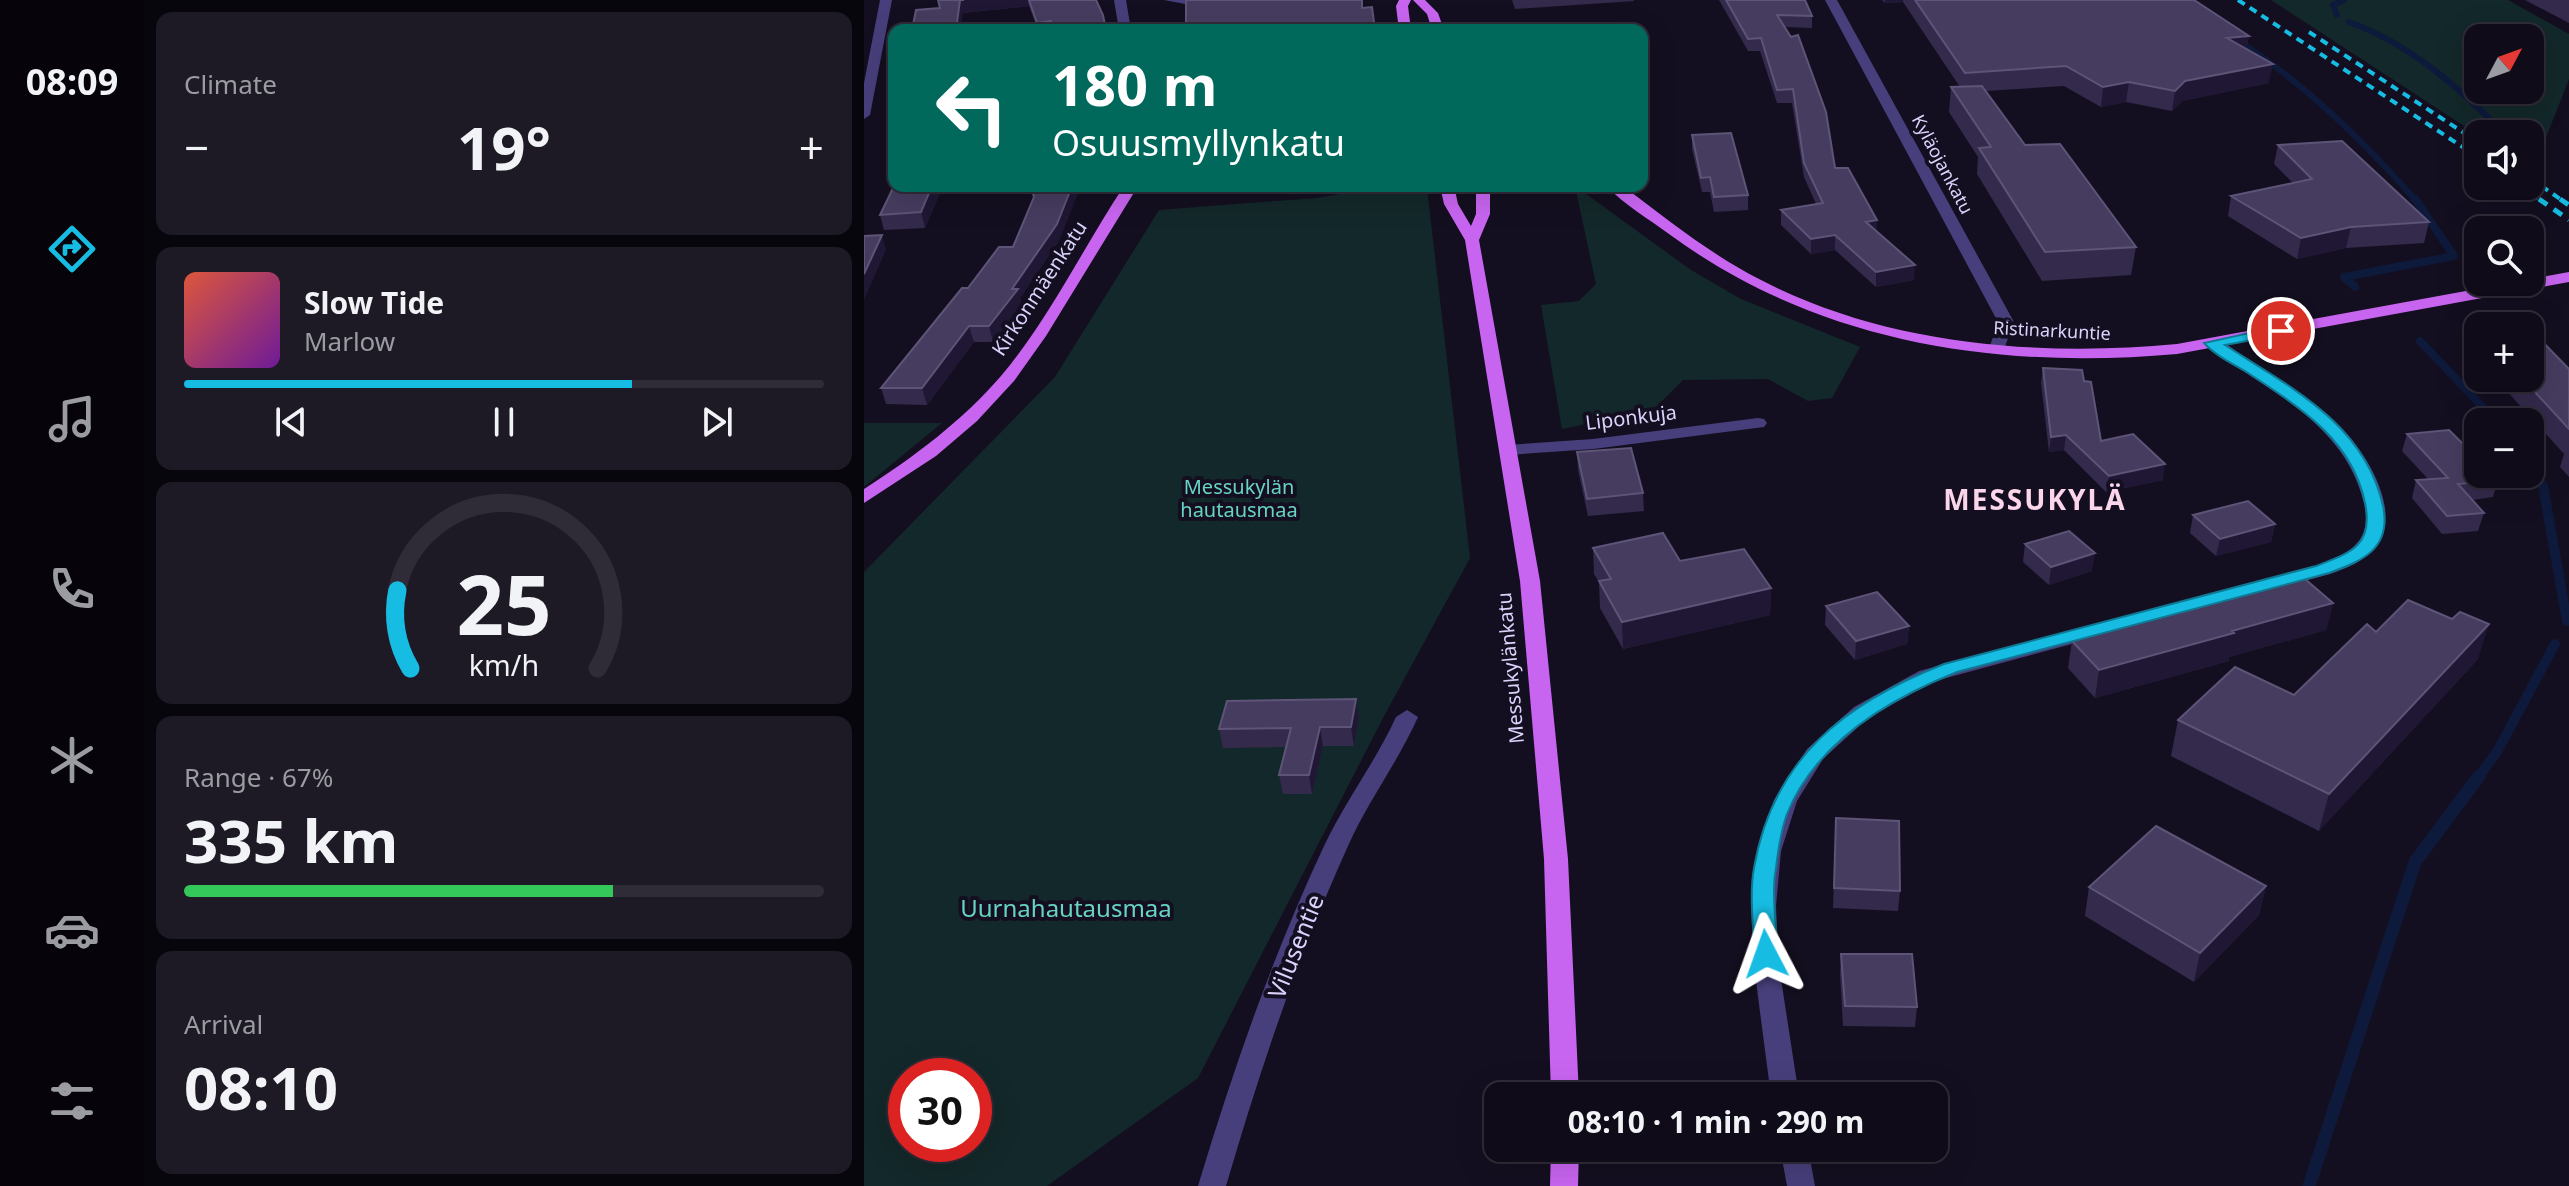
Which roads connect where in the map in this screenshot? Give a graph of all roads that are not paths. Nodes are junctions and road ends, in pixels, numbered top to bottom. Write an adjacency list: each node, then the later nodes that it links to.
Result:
1 (886, 0): 11 (street)
2 (1120, 0): 8 (street)
3 (1170, 0): 7 (street)
4 (1405, 0): 9 (main road)
5 (1419, 0): 10 (main road)
6 (1831, 0): 19 (street, Kyläojankatu)
7 (1225, 6)
8 (1124, 24)
9 (1404, 24)
10 (1436, 24)
11 (864, 115)
12 (1127, 192): 22 (main road, Kirkonmäenkatu)
13 (1448, 192): 16 (main road, Messukylänkatu)
14 (1483, 192): 16 (main road, Messukylänkatu)
15 (1622, 192): 19 (main road, Ristinarkuntie)
16 (1472, 240): 21 (main road, Messukylänkatu)
17 (2569, 277): 18 (main road, Ristinarkuntie)
18 (2212, 343): 19 (main road, Ristinarkuntie); 25 (street)
19 (1997, 349)
20 (1758, 423): 21 (street, Liponkuja)
21 (1508, 450): 24 (main road, Messukylänkatu)
22 (864, 497)
23 (1407, 717): 28 (street, Vilusentie)
24 (1564, 1082)
25 (1783, 1082)
26 (1565, 1162): 29 (main road)
27 (1797, 1162): 30 (street)
28 (1212, 1186)
29 (1564, 1186)
30 (1801, 1186)

